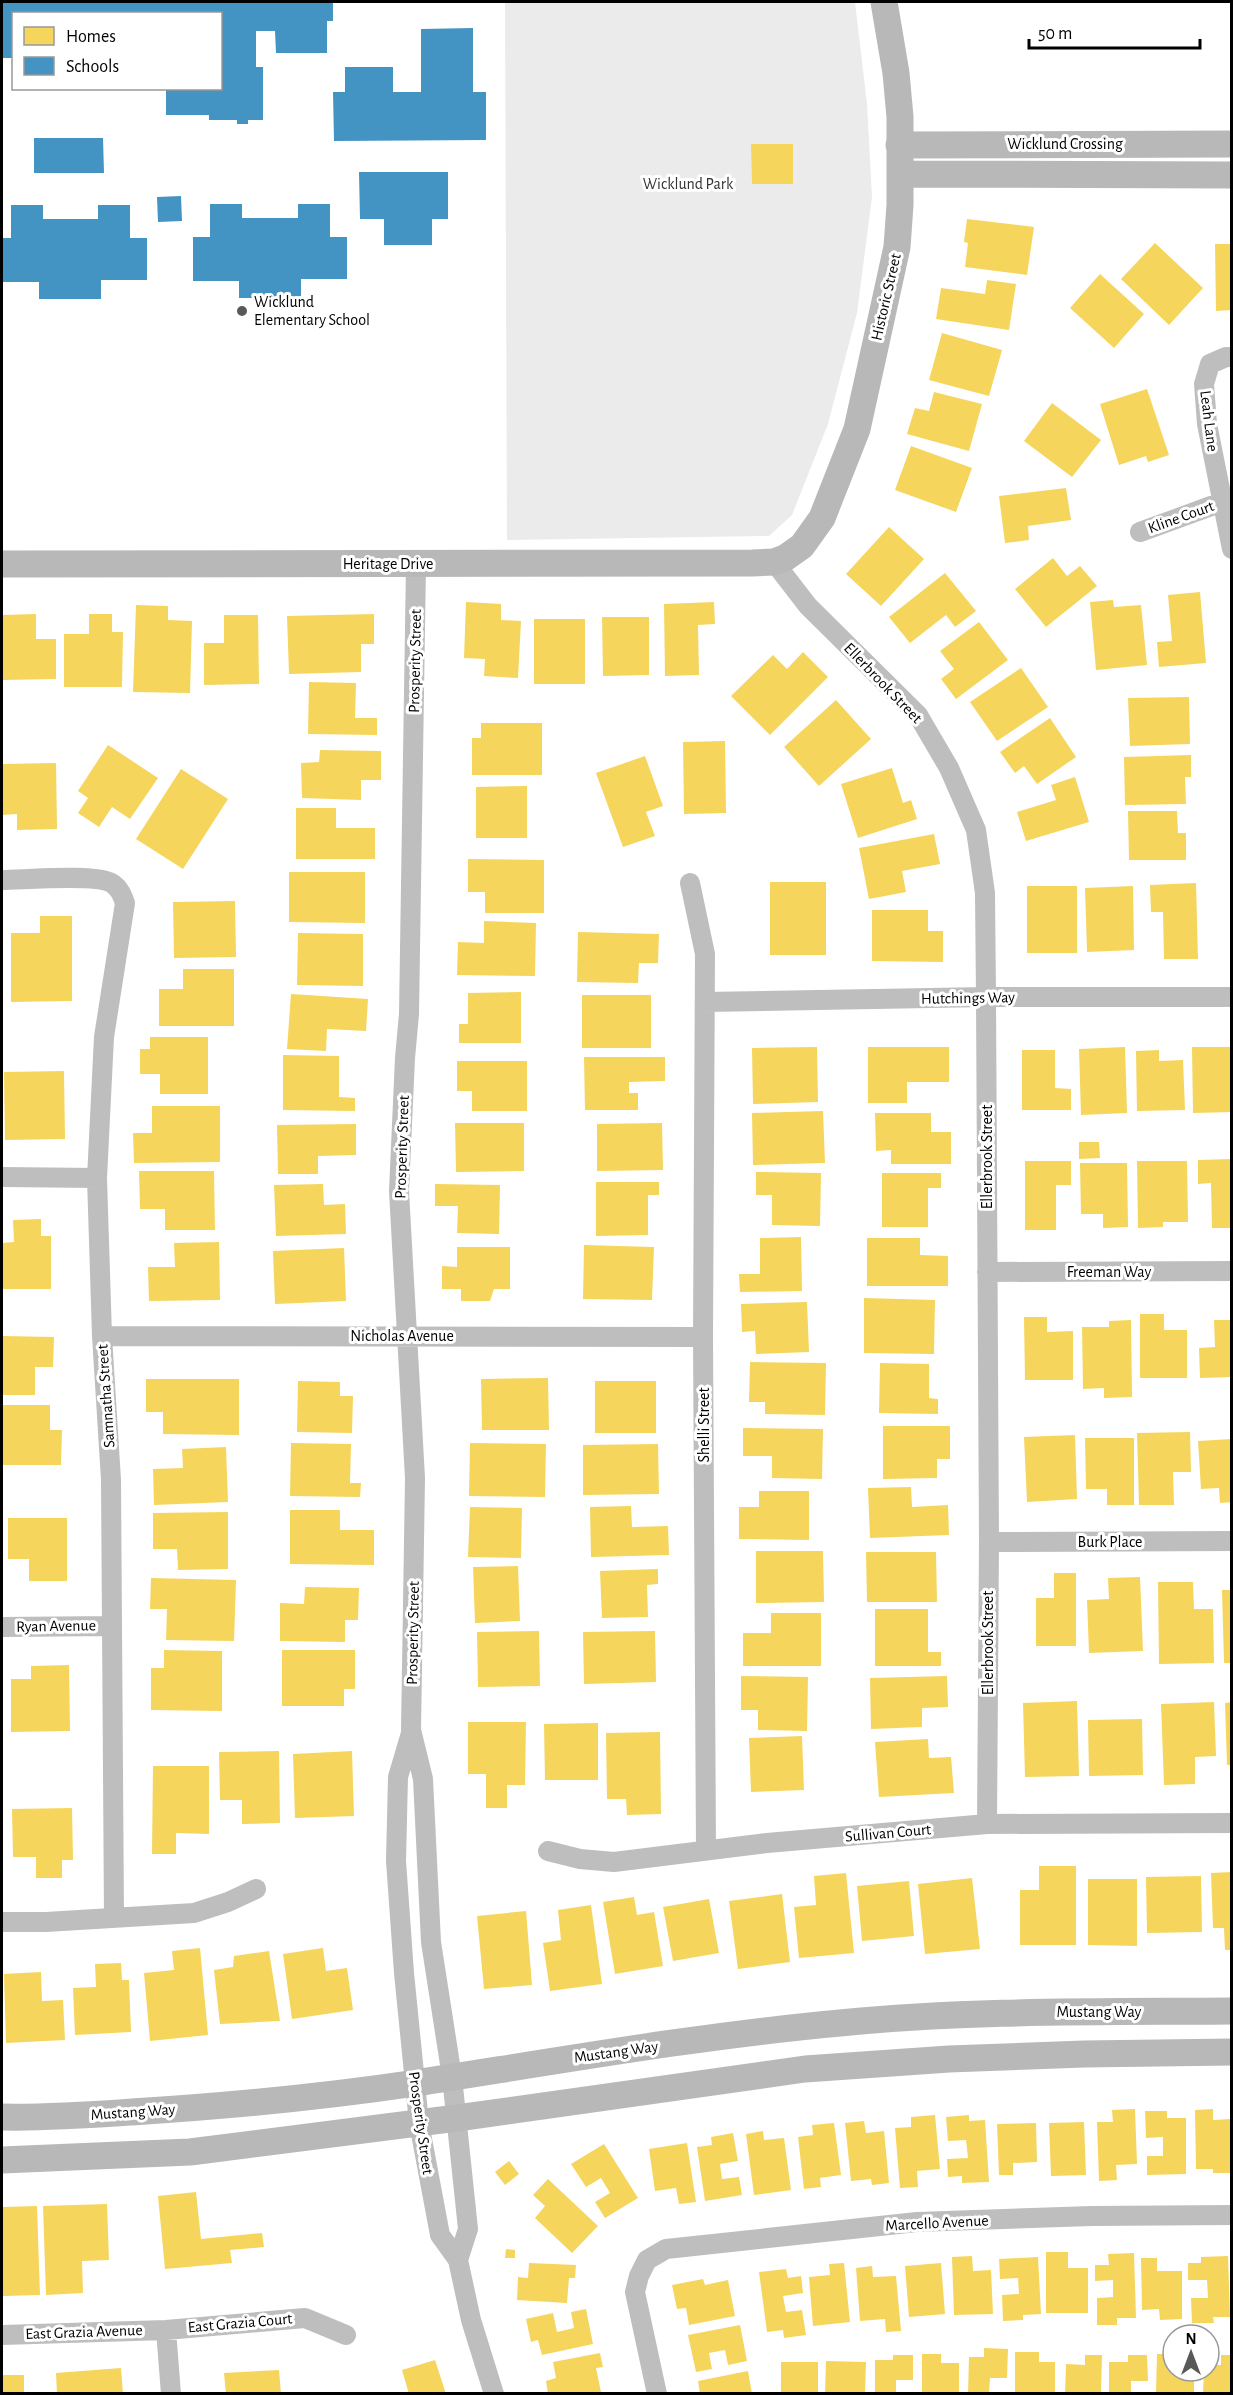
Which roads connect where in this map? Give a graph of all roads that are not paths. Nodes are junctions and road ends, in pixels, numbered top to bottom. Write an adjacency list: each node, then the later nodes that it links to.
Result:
1 (884, 2): 3 (street, Historic Street)
2 (1232, 144): 3 (street, Wicklund Crossing)
3 (899, 145): 4 (street, Historic Street)
4 (900, 174): 5 (street, Wicklund Crossing); 10 (street, Historic Street)
5 (1232, 175)
6 (1232, 357): 7 (street, Leah Lane)
7 (1222, 502): 8 (street, Kline Court); 9 (street, Leah Lane)
8 (1140, 532)
9 (1232, 549)
10 (774, 562): 12 (street, Heritage Drive); 15 (street, Ellerbrook Street)
11 (2, 564): 12 (street, Heritage Drive)
12 (416, 564): 23 (street, Prosperity Street)
13 (2, 880): 19 (street, Samnatha Street)
14 (690, 883): 17 (street, Shelli Street)
15 (986, 998): 16 (street, Hutchings Way); 17 (street, Hutchings Way); 21 (street, Ellerbrook Street)
16 (1232, 998)
17 (705, 1002): 24 (street, Shelli Street)
18 (2, 1177): 19 (street)
19 (97, 1178): 22 (street, Samnatha Street)
20 (1232, 1271): 21 (street, Freeman Way)
21 (987, 1272): 26 (street, Ellerbrook Street)
22 (102, 1336): 23 (street, Nicholas Avenue); 27 (street, Samnatha Street)
23 (406, 1336): 24 (street, Nicholas Avenue); 29 (street, Prosperity Street)
24 (703, 1337): 32 (street, Shelli Street)
25 (1232, 1541): 26 (street, Burk Place)
26 (989, 1542): 31 (street, Ellerbrook Street)
27 (111, 1626): 28 (street, Ryan Avenue); 35 (street, Samnatha Street)
28 (2, 1627)
29 (411, 1730): 39 (street, Prosperity Street); 40 (street, Prosperity Street)
30 (1232, 1823): 31 (street, Sullivan Court)
31 (987, 1824): 32 (street, Sullivan Court)
32 (706, 1849): 33 (street, Sullivan Court)
33 (548, 1851)
34 (256, 1889): 35 (street)
35 (114, 1918): 36 (street)
36 (2, 1922)
37 (1232, 2011): 39 (street, Mustang Way)
38 (1232, 2052): 42 (street)
39 (452, 2077): 40 (street, Mustang Way); 42 (street, Prosperity Street)
40 (414, 2083): 41 (street, Mustang Way); 43 (street, Prosperity Street)
41 (2, 2117)
42 (457, 2118): 43 (street); 46 (street, Prosperity Street)
43 (419, 2123): 44 (street); 46 (street, Prosperity Street)
44 (2, 2160)
45 (1232, 2215): 52 (street, Marcello Avenue)
46 (458, 2260): 51 (street, Prosperity Street)
47 (166, 2330): 48 (street, East Grazia Avenue); 49 (street, East Grazia Court); 50 (street)
48 (2, 2335)
49 (346, 2335)
50 (171, 2394)
51 (494, 2394)
52 (657, 2394)

